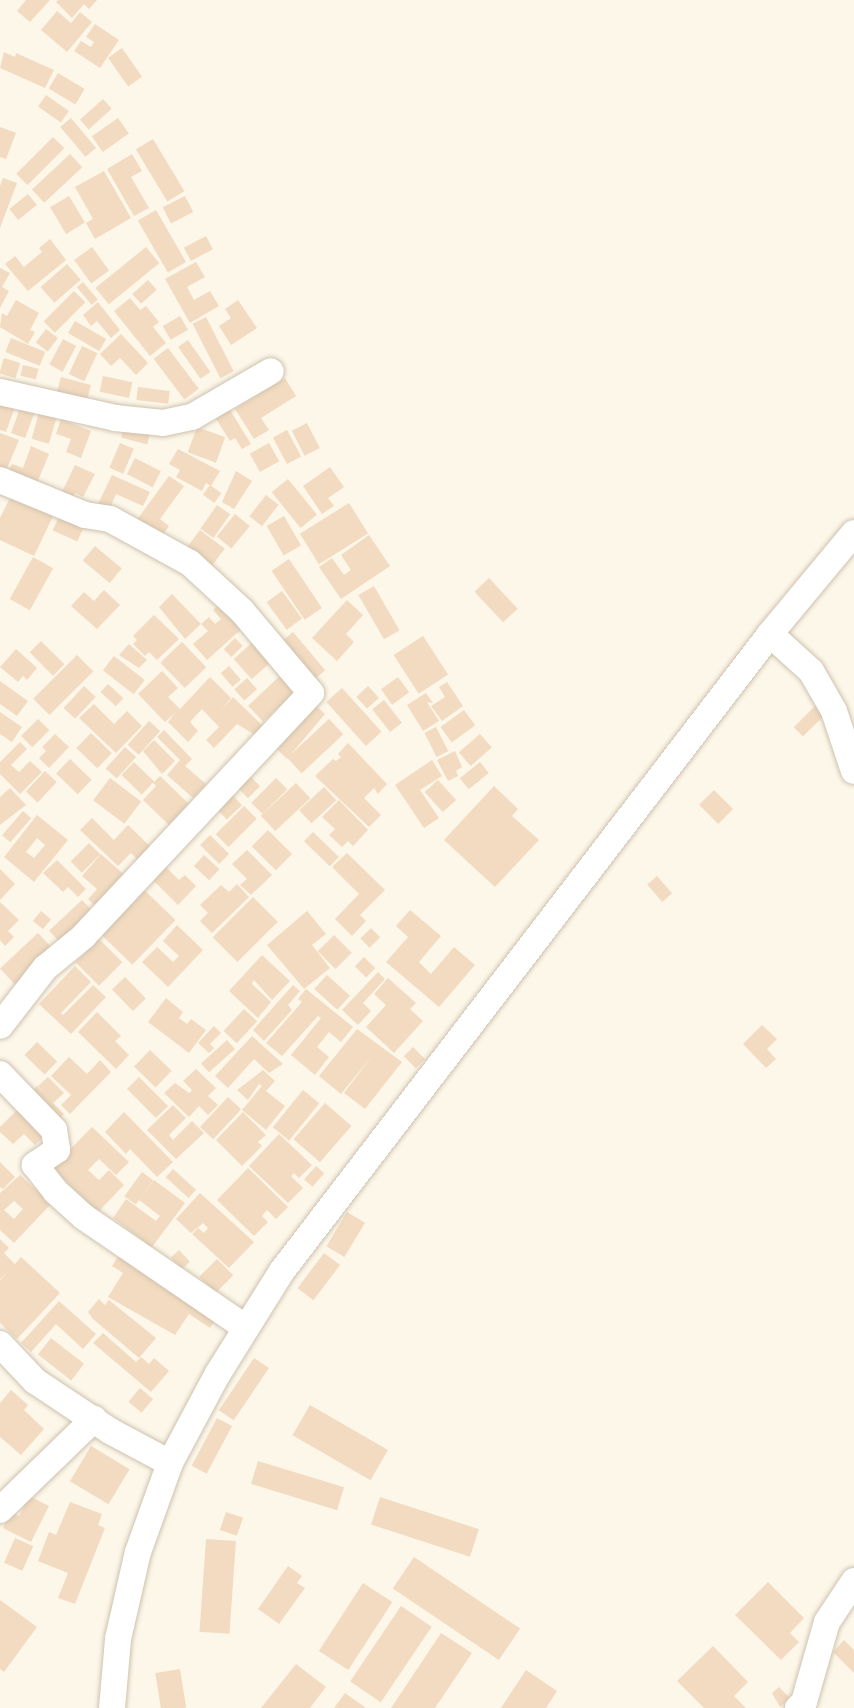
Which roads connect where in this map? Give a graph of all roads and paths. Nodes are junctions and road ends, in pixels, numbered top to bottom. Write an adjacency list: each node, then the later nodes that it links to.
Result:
1 (271, 371): 2 (street)
2 (0, 392)
3 (0, 480): 7 (street)
4 (854, 533): 5 (street)
5 (770, 634): 6 (street); 9 (street)
6 (854, 771)
7 (0, 1026)
8 (0, 1074): 9 (street)
9 (246, 1328): 12 (street)
10 (0, 1344): 11 (street)
11 (94, 1419): 12 (street); 13 (street)
12 (170, 1463): 15 (street)
13 (0, 1510)
14 (854, 1581): 16 (street)
15 (112, 1708)
16 (798, 1708)

